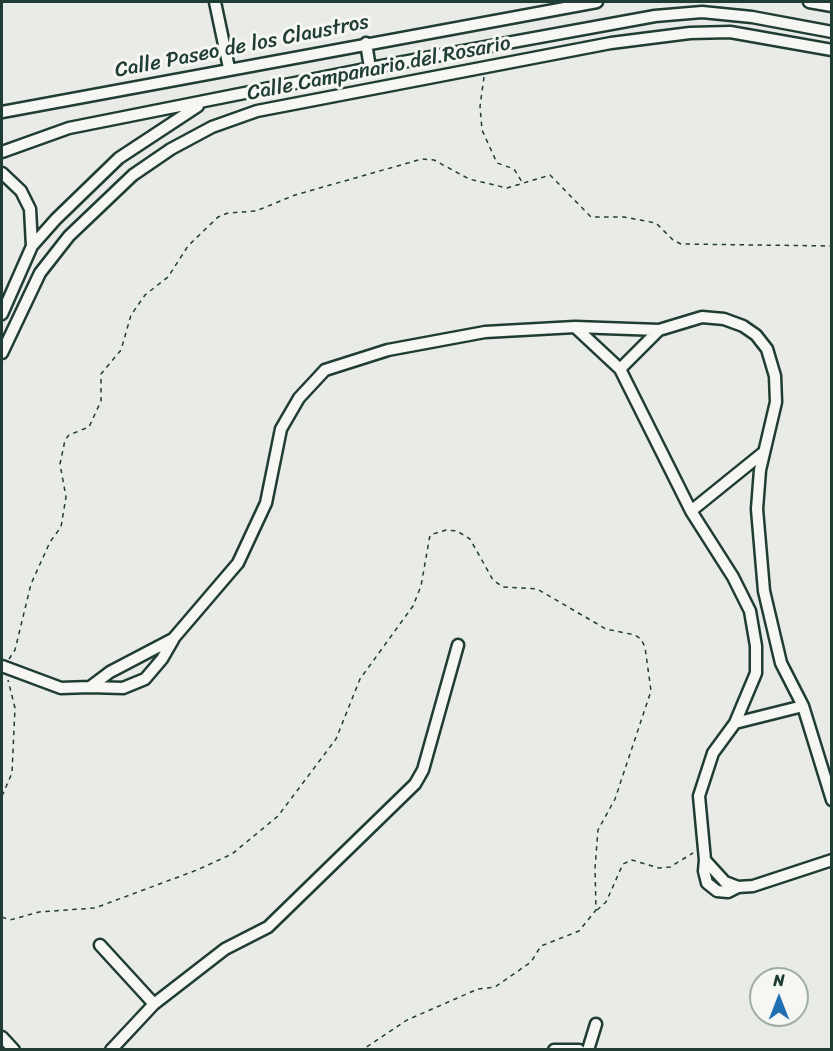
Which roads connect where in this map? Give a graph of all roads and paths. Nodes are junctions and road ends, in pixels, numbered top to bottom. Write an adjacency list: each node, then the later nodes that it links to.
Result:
1 (215, 2): 8 (street)
2 (597, 2): 6 (street, Calle Paseo de los Claustros)
3 (809, 2): 4 (street)
4 (831, 6)
5 (831, 32): 9 (street)
6 (366, 43): 8 (street, Calle Paseo de los Claustros); 9 (street)
7 (831, 50): 10 (street, Calle Campanario del Rosario)
8 (230, 68): 12 (street, Calle Paseo de los Claustros)
9 (370, 68): 11 (street)
10 (485, 68): 15 (path); 21 (street, Calle Campanario del Rosario)
11 (207, 101): 13 (street); 16 (street)
12 (2, 112)
13 (2, 152)
14 (2, 173): 16 (street)
15 (522, 183): 17 (path); 27 (path)
16 (32, 246): 18 (street)
17 (831, 246)
18 (2, 314)
19 (575, 327): 20 (street); 22 (street); 25 (street)
20 (659, 330): 22 (street); 23 (street)
21 (2, 353)
22 (620, 369): 24 (street)
23 (764, 453): 24 (street); 29 (street)
24 (691, 511): 30 (street)
25 (173, 639): 28 (street); 28 (street)
26 (458, 645): 37 (street)
27 (3, 667): 28 (street); 31 (path)
28 (90, 687)
29 (803, 706): 30 (street); 32 (street)
30 (735, 723): 33 (street)
31 (2, 796)
32 (831, 800)
33 (704, 855): 34 (street); 35 (path)
34 (831, 860)
35 (596, 910)
36 (100, 945): 37 (street)
37 (154, 1004): 41 (street)
38 (596, 1024): 46 (street)
39 (2, 1038): 40 (street)
40 (14, 1050)
41 (111, 1050)
42 (303, 1050): 43 (path)
43 (321, 1050)
44 (554, 1050): 45 (street)
45 (579, 1050)
46 (588, 1050)

